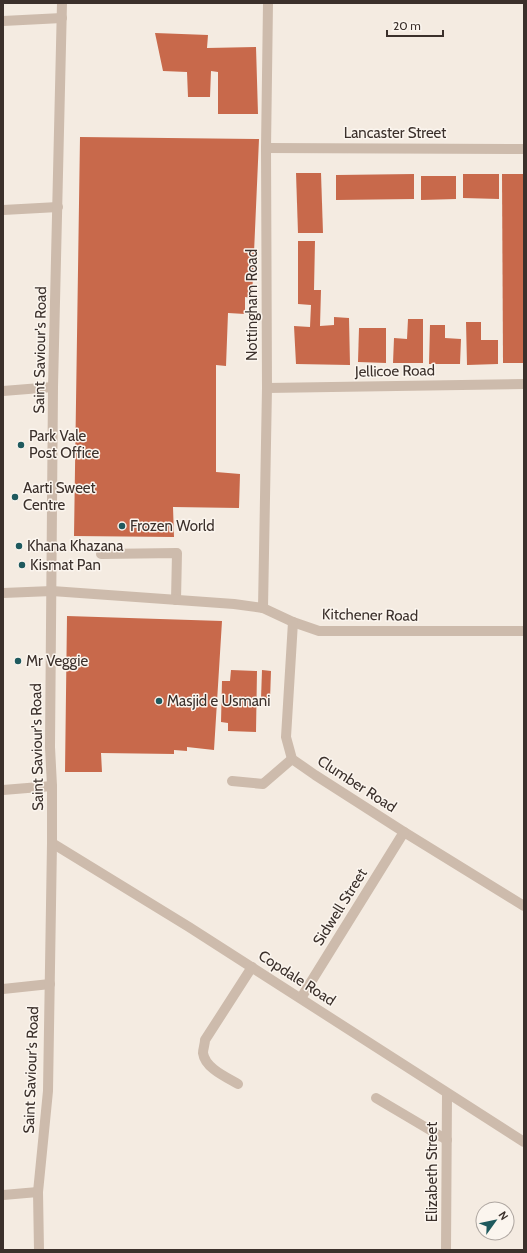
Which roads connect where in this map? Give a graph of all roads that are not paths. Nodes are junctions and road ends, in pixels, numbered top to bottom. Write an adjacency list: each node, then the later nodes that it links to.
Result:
1 (62, 3): 3 (street, Saint Saviour's Road)
2 (268, 3): 5 (street, Nottingham Road)
3 (62, 18): 4 (street); 7 (street, Saint Saviour's Road)
4 (3, 21)
5 (266, 148): 6 (street, Lancaster Street); 11 (street, Nottingham Road)
6 (524, 149)
7 (58, 207): 8 (street); 10 (street, Saint Saviour's Road)
8 (3, 210)
9 (524, 384): 11 (street, Jellicoe Road)
10 (53, 387): 12 (street); 14 (street, Saint Saviour's Road)
11 (267, 388): 17 (street, Nottingham Road)
12 (3, 391)
13 (101, 554): 16 (street)
14 (52, 591): 15 (street, Kitchener Road); 16 (street, Kitchener Road); 22 (street, Saint Saviour's Road)
15 (3, 593)
16 (176, 600): 17 (street, Kitchener Road)
17 (263, 608): 18 (street, Kitchener Road)
18 (293, 622): 19 (street, Kitchener Road); 20 (street)
19 (524, 631)
20 (292, 759): 21 (street); 24 (street, Clumber Road)
21 (232, 781)
22 (52, 786): 23 (street); 25 (street, Saint Saviour's Road)
23 (3, 790)
24 (404, 832): 26 (street, Clumber Road); 30 (street, Sidwell Street)
25 (52, 843): 27 (street, Copdale Road); 28 (street, Saint Saviour's Road)
26 (524, 906)
27 (252, 967): 30 (street, Copdale Road); 31 (street)
28 (50, 984): 29 (street); 36 (street, Saint Saviour's Road)
29 (3, 989)
30 (301, 998): 32 (street, Copdale Road)
31 (238, 1084)
32 (447, 1094): 34 (street, Elizabeth Street); 35 (street, Copdale Road)
33 (376, 1098): 34 (street)
34 (447, 1140): 39 (street, Elizabeth Street)
35 (524, 1142)
36 (38, 1192): 37 (street); 38 (street, Saint Saviour's Road)
37 (3, 1195)
38 (39, 1250)
39 (446, 1250)

